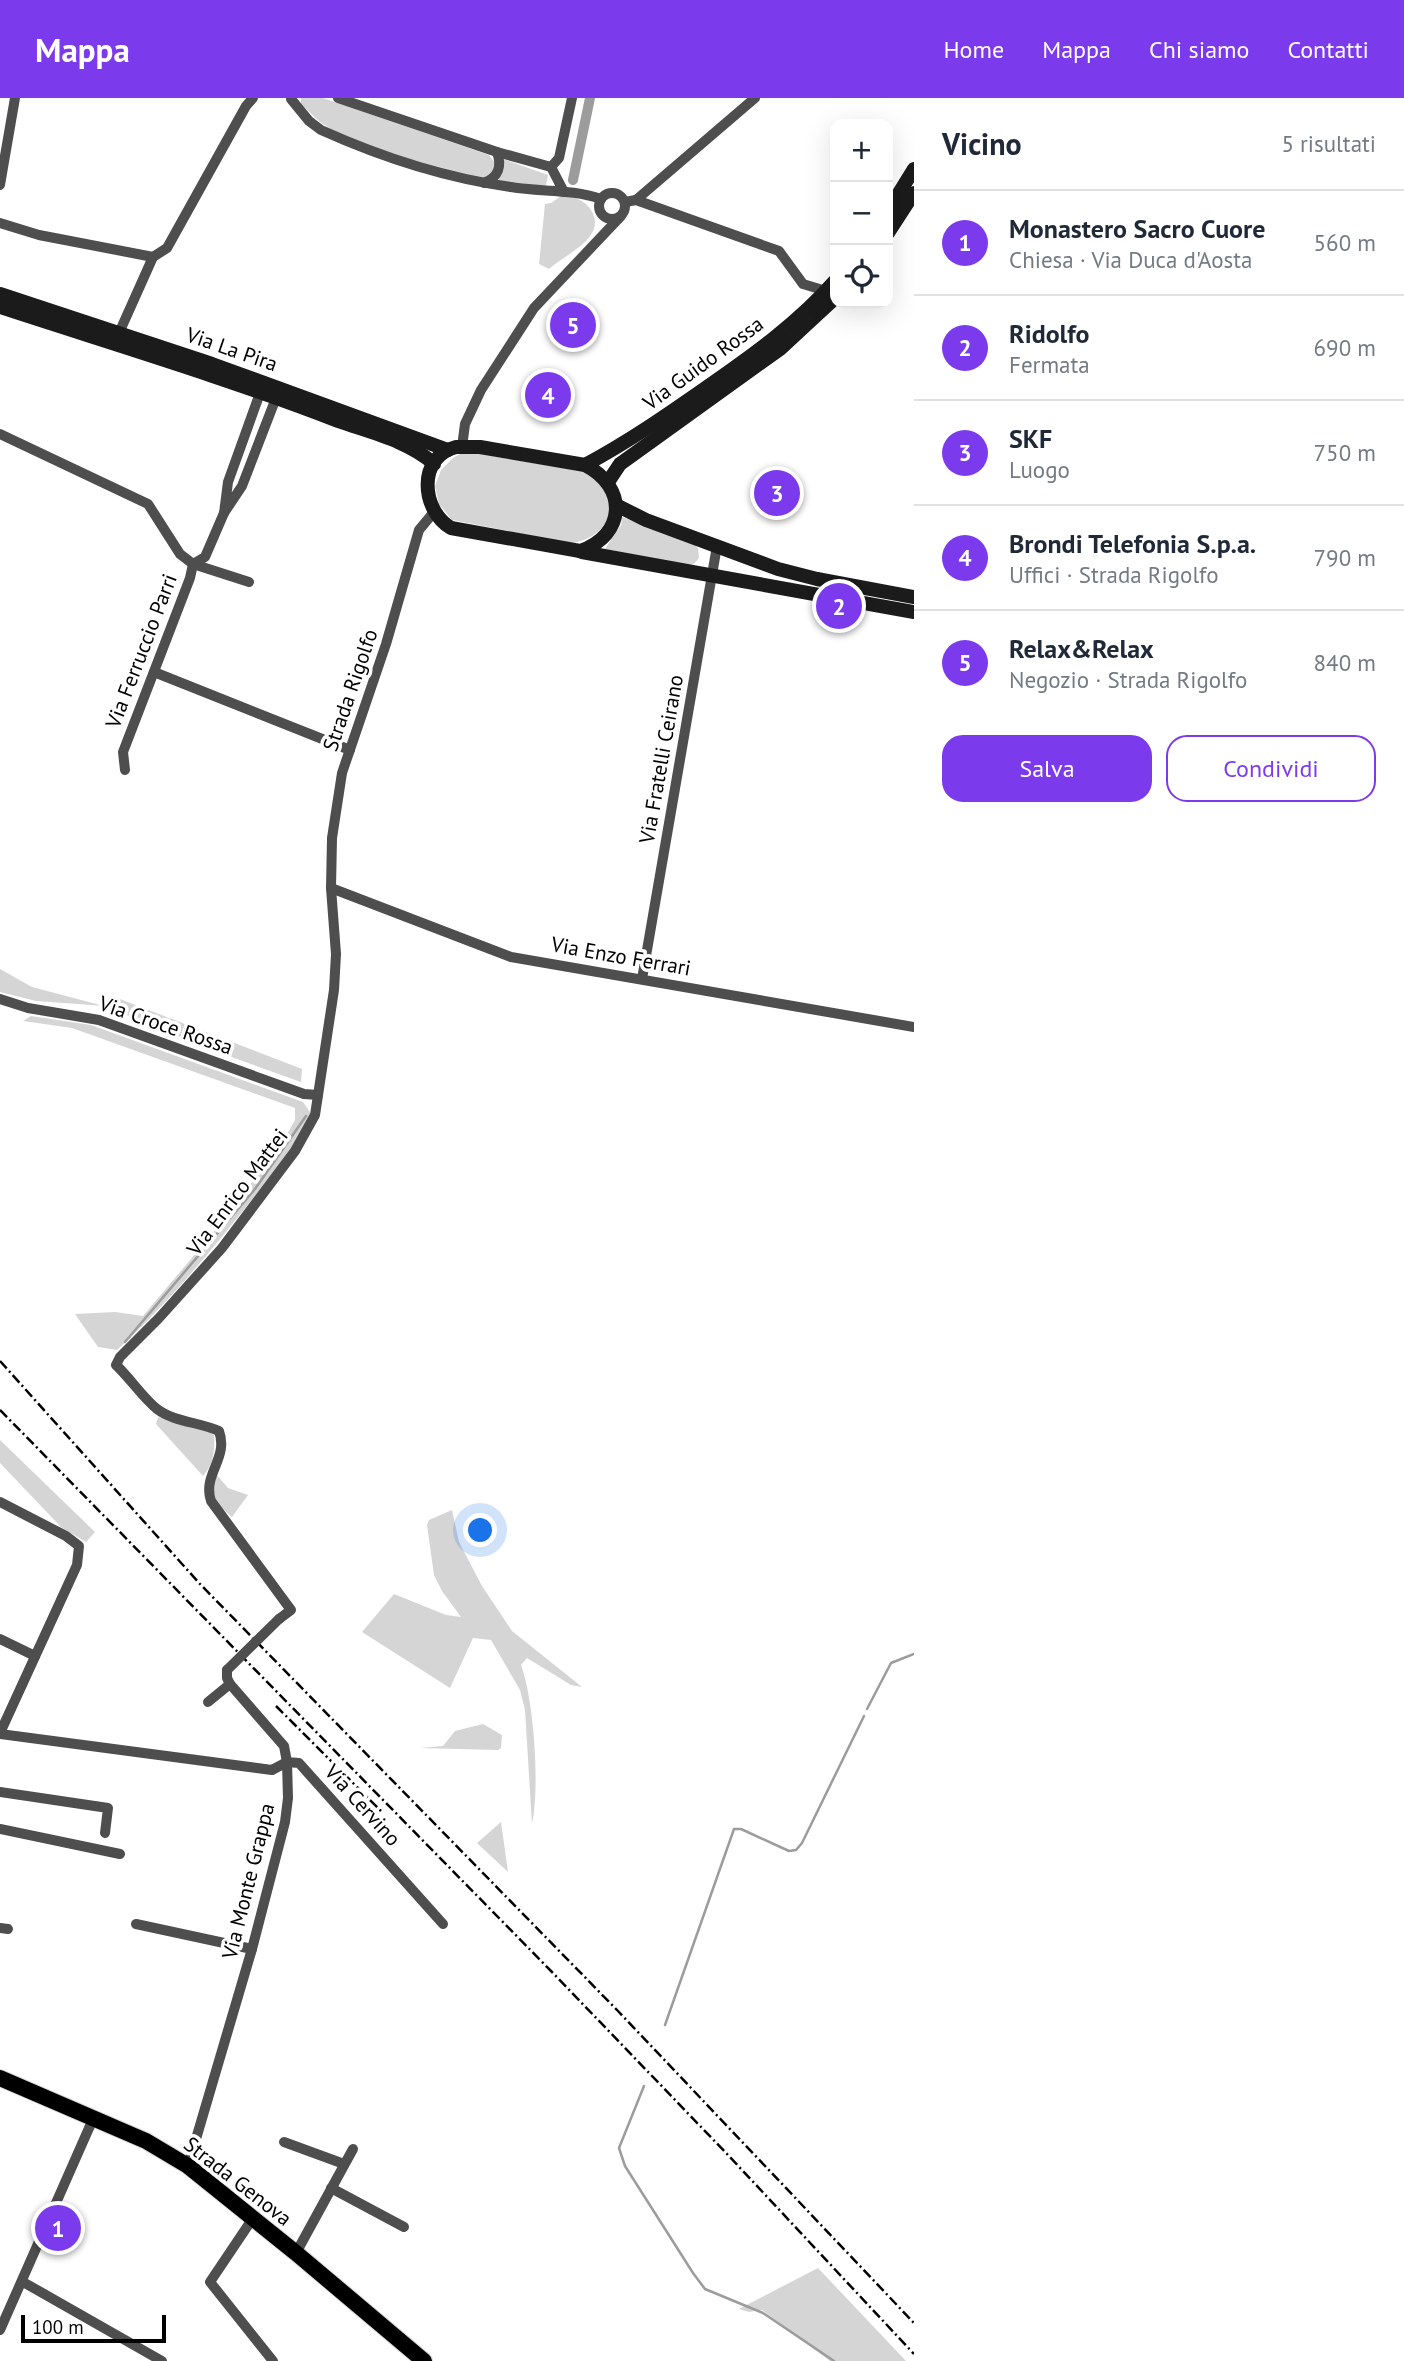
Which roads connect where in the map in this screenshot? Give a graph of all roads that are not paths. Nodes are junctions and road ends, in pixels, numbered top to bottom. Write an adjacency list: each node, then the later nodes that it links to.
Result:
1 (15, 98): 11 (street)
2 (253, 98): 22 (street)
3 (288, 98): 10 (street)
4 (338, 98): 7 (street)
5 (572, 98): 8 (street)
6 (755, 98): 15 (street)
7 (497, 152): 8 (street); 10 (street)
8 (551, 167): 12 (street)
9 (914, 169): 16 (street)
10 (484, 183): 12 (street)
11 (0, 185)
12 (564, 192): 14 (street)
13 (914, 193): 20 (street)
14 (601, 199): 15 (street); 17 (street)
15 (631, 201): 18 (street); 23 (street)
16 (893, 203)
17 (600, 212): 18 (street); 21 (street)
18 (621, 216): 21 (street)
19 (0, 223): 22 (street)
20 (893, 225)
21 (591, 248): 32 (street)
22 (153, 257): 28 (street)
23 (830, 290)
24 (830, 292): 36 (street, Via Guido Rossa)
25 (830, 292): 37 (street, Via Guido Rossa)
26 (0, 294): 28 (street, Via La Pira)
27 (0, 307): 29 (street, Via La Pira)
28 (119, 333): 32 (street, Via La Pira)
29 (260, 393): 30 (street, Via La Pira); 33 (street)
30 (276, 398): 34 (street); 35 (street, Via La Pira)
31 (0, 435): 43 (street)
32 (455, 448): 35 (street); 36 (street, Via La Pira)
33 (240, 450): 34 (street); 40 (street)
34 (254, 455): 40 (street)
35 (434, 464): 39 (street)
36 (584, 466): 37 (street)
37 (608, 482): 38 (street)
38 (617, 505): 41 (street); 42 (street)
39 (434, 512): 42 (street); 51 (street, Strada Rigolfo)
40 (224, 513): 43 (street, Via Ferruccio Parri)
41 (718, 546): 44 (street, Via Fratelli Ceirano); 46 (street)
42 (580, 551): 44 (street)
43 (193, 564): 45 (street); 50 (street, Via Ferruccio Parri)
44 (712, 576): 48 (street); 54 (street, Via Fratelli Ceirano)
45 (249, 582)
46 (843, 584): 47 (street); 48 (street)
47 (914, 597)
48 (841, 599): 49 (street)
49 (914, 612)
50 (154, 672): 51 (street); 52 (street, Via Ferruccio Parri)
51 (350, 750): 53 (street, Strada Rigolfo)
52 (125, 769)
53 (331, 888): 54 (street, Via Enzo Ferrari); 57 (street, Via Enrico Mattei)
54 (642, 979): 56 (street, Via Enzo Ferrari)
55 (0, 999): 57 (street, Via Croce Rossa)
56 (914, 1027)
57 (318, 1095): 59 (street, Via Enrico Mattei)
58 (0, 1502): 61 (street)
59 (291, 1610): 62 (street, Via Cervino, bridge)
60 (0, 1639): 61 (street)
61 (35, 1656): 64 (street)
62 (230, 1684): 63 (street); 65 (street, Via Cervino)
63 (208, 1702)
64 (0, 1733): 65 (street)
65 (287, 1762): 71 (street, Via Cervino); 72 (street, Via Monte Grappa)
66 (0, 1792): 68 (street)
67 (0, 1829): 69 (street)
68 (105, 1833)
69 (120, 1854)
70 (136, 1924): 72 (street)
71 (443, 1924)
72 (252, 1949): 78 (street, Via Monte Grappa)
73 (0, 2078): 74 (main road, Strada Genova)
74 (93, 2119): 78 (main road, Strada Genova); 83 (street)
75 (284, 2142): 77 (street)
76 (354, 2149): 77 (street)
77 (344, 2164): 79 (street)
78 (188, 2166): 80 (main road, Strada Genova)
79 (331, 2189): 81 (street); 82 (street)
80 (253, 2218): 82 (main road, Strada Genova); 86 (street)
81 (404, 2227)
82 (296, 2253): 87 (main road, Strada Genova)
83 (23, 2282): 84 (street); 85 (street)
84 (0, 2330)
85 (162, 2361)
86 (273, 2361)
87 (424, 2361)

